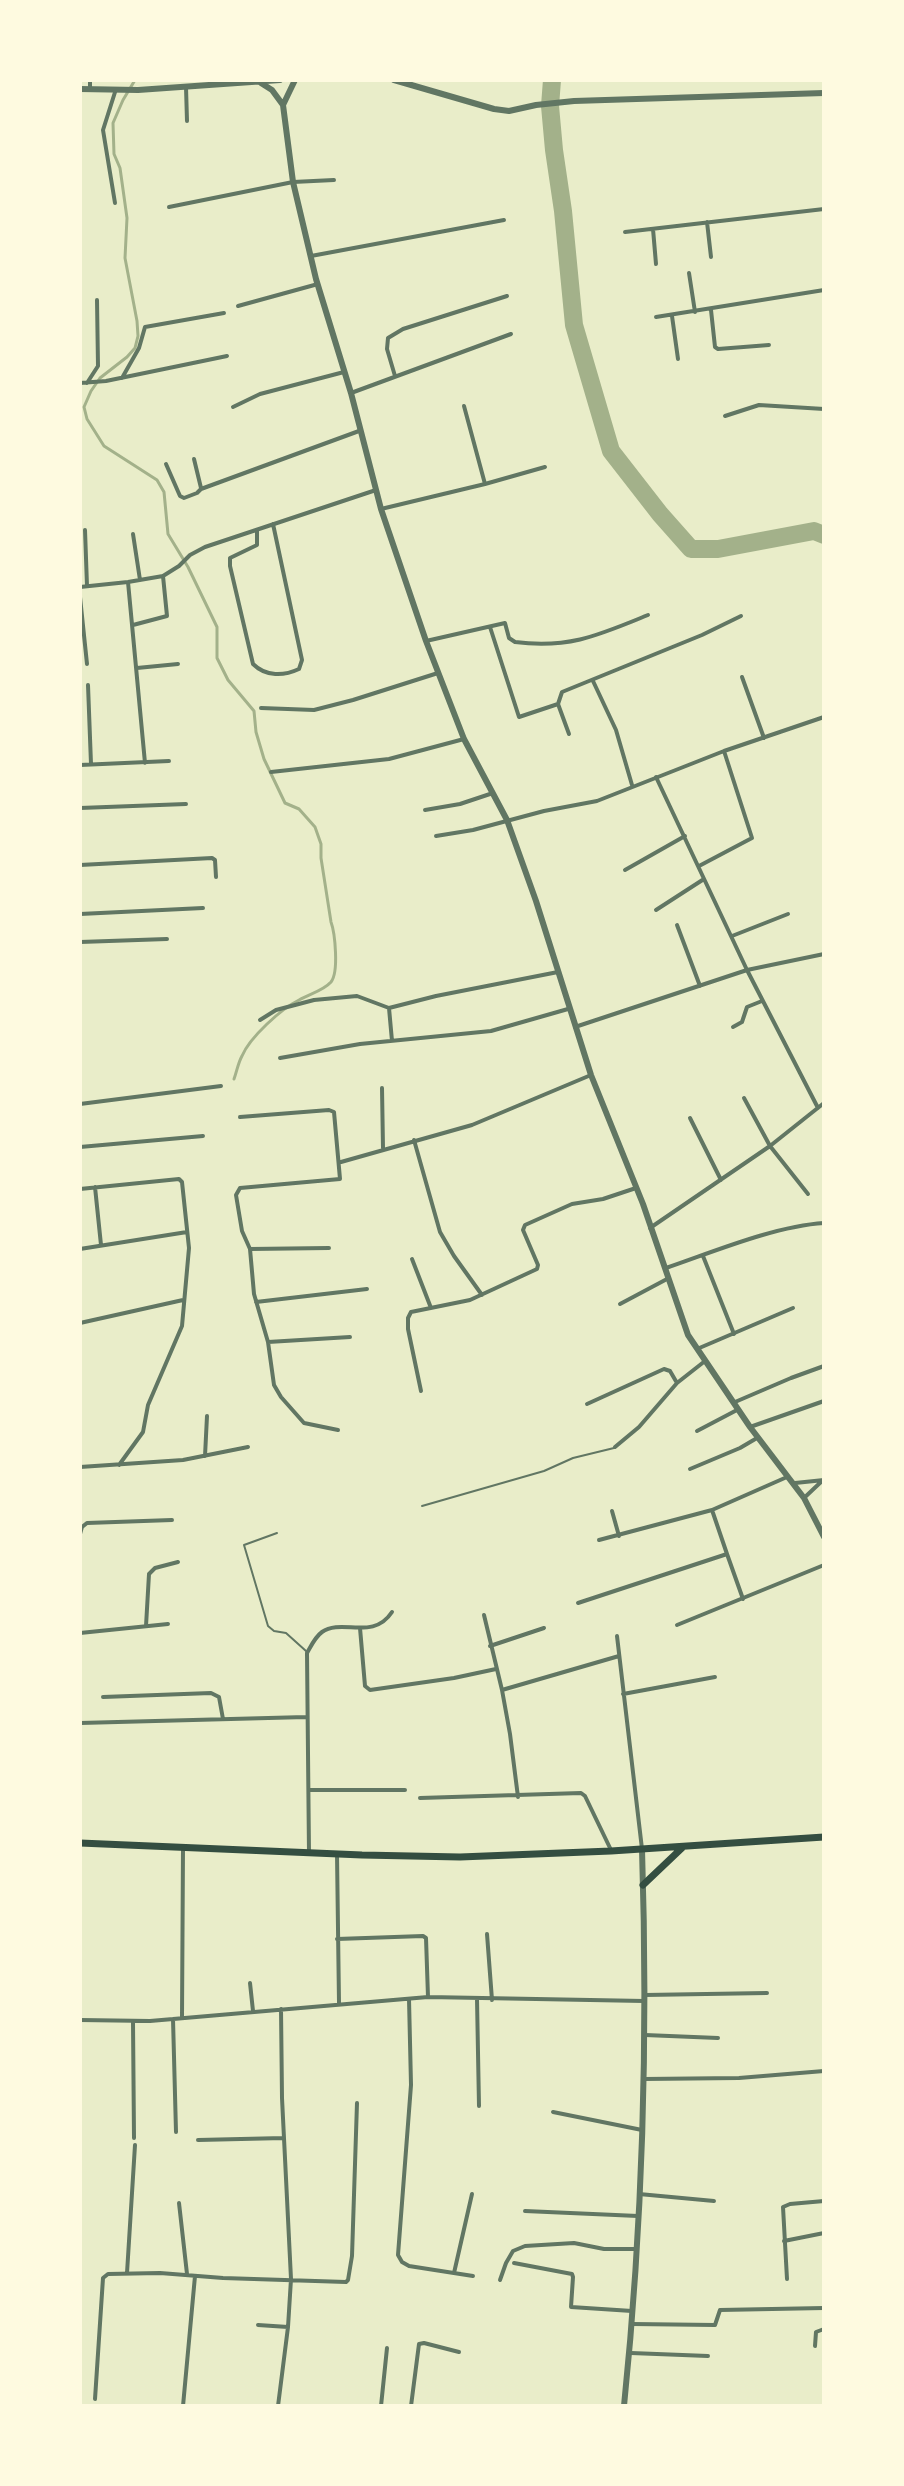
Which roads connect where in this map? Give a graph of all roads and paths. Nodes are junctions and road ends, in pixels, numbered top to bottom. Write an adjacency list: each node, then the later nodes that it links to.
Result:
1 (90, 80): 8 (street)
2 (279, 80): 5 (street)
3 (295, 80): 11 (street)
4 (394, 80): 10 (street)
5 (261, 83): 6 (street); 11 (street)
6 (186, 87): 9 (street); 12 (street)
7 (80, 89): 8 (street)
8 (90, 89): 9 (street)
9 (118, 89): 15 (street)
10 (824, 93)
11 (283, 105): 14 (street)
12 (187, 121)
13 (334, 180): 14 (street)
14 (293, 182): 16 (street); 22 (street)
15 (115, 203)
16 (169, 207)
17 (824, 209): 19 (street)
18 (504, 220): 22 (street)
19 (707, 222): 20 (street); 23 (street)
20 (653, 229): 21 (street); 24 (street)
21 (625, 232)
22 (311, 256): 26 (street)
23 (711, 257)
24 (656, 264)
25 (689, 273): 32 (street)
26 (318, 284): 30 (street); 40 (street)
27 (824, 290): 31 (street)
28 (507, 296): 41 (street)
29 (97, 300): 44 (street)
30 (238, 306)
31 (711, 310): 32 (street); 37 (street)
32 (695, 312): 34 (street)
33 (224, 313): 42 (street)
34 (672, 316): 35 (street); 39 (street)
35 (656, 317)
36 (511, 334): 41 (street)
37 (769, 345)
38 (227, 356): 42 (street)
39 (678, 359)
40 (344, 372): 45 (street); 47 (street)
41 (395, 377): 45 (street)
42 (122, 378): 44 (street)
43 (80, 383): 44 (street)
44 (87, 383)
45 (351, 393): 50 (street)
46 (464, 406): 54 (street)
47 (233, 407)
48 (824, 409): 49 (street)
49 (725, 416)
50 (359, 431): 55 (street); 56 (street)
51 (194, 459): 55 (street)
52 (166, 464): 55 (street)
53 (545, 467): 54 (street)
54 (485, 484): 57 (street)
55 (201, 489)
56 (376, 490): 57 (street); 58 (street)
57 (381, 509): 72 (street)
58 (273, 524): 60 (street); 60 (street)
59 (85, 530): 65 (street)
60 (257, 530): 62 (street)
61 (133, 534): 63 (street)
62 (163, 576): 63 (street); 70 (street)
63 (140, 580): 64 (street)
64 (128, 582): 65 (street); 70 (street)
65 (87, 586): 66 (street)
66 (80, 587)
67 (80, 597): 73 (street)
68 (648, 615): 71 (street)
69 (741, 616): 78 (street)
70 (133, 625): 75 (street)
71 (490, 627): 72 (street); 80 (street)
72 (426, 641): 76 (street)
73 (87, 664)
74 (178, 664): 75 (street)
75 (137, 668): 88 (street)
76 (438, 673): 81 (street); 85 (street)
77 (742, 677): 84 (street)
78 (593, 681): 80 (street); 93 (street)
79 (88, 685): 89 (street)
80 (558, 704): 83 (street)
81 (261, 708)
82 (824, 717): 84 (street)
83 (569, 734)
84 (764, 738): 86 (street)
85 (464, 739): 91 (street); 94 (street)
86 (724, 751): 92 (street); 102 (street)
87 (169, 761): 88 (street)
88 (145, 763): 89 (street)
89 (91, 764): 90 (street)
90 (80, 765)
91 (271, 772)
92 (656, 777): 93 (street); 100 (street)
93 (632, 785): 98 (street)
94 (494, 793): 97 (street); 98 (street)
95 (186, 804): 96 (street)
96 (80, 808)
97 (425, 810)
98 (507, 820): 99 (street); 116 (street)
99 (436, 836)
100 (685, 836): 102 (street); 103 (street)
101 (80, 865): 104 (street)
102 (699, 866): 105 (street)
103 (625, 870)
104 (216, 877)
105 (705, 878): 107 (street); 111 (street)
106 (203, 908): 108 (street)
107 (656, 910)
108 (80, 914)
109 (788, 914): 111 (street)
110 (677, 925): 117 (street)
111 (732, 936): 115 (street)
112 (167, 939): 113 (street)
113 (80, 942)
114 (824, 954): 115 (street)
115 (747, 970): 117 (street); 118 (street)
116 (558, 972): 119 (street); 120 (street)
117 (700, 986): 122 (street)
118 (762, 1001): 123 (street); 132 (street)
119 (389, 1008): 121 (street); 124 (street)
120 (568, 1009): 122 (street); 124 (street)
121 (260, 1020)
122 (575, 1027): 126 (street)
123 (733, 1027)
124 (392, 1041): 125 (street)
125 (280, 1058)
126 (591, 1075): 136 (street); 143 (street)
127 (221, 1086): 131 (street)
128 (382, 1088): 139 (street)
129 (744, 1098): 137 (street)
130 (824, 1103): 132 (street)
131 (80, 1104)
132 (818, 1108): 137 (street)
133 (240, 1117): 140 (street)
134 (690, 1118): 141 (street)
135 (203, 1136): 138 (street)
136 (414, 1140): 139 (street); 158 (street)
137 (770, 1146): 141 (street); 145 (street)
138 (80, 1147)
139 (383, 1148): 140 (street)
140 (340, 1162): 152 (street)
141 (721, 1180): 147 (street)
142 (95, 1187): 144 (street); 148 (street); 149 (street)
143 (636, 1188): 147 (street); 158 (street)
144 (80, 1189)
145 (808, 1194)
146 (824, 1223): 153 (street)
147 (650, 1228): 155 (street)
148 (187, 1232): 149 (street); 159 (street)
149 (101, 1245): 151 (street)
150 (329, 1248): 152 (street)
151 (80, 1249)
152 (250, 1249): 160 (street)
153 (703, 1256): 155 (street); 165 (street)
154 (412, 1259): 162 (street)
155 (664, 1269): 156 (street)
156 (667, 1279): 161 (street); 168 (street)
157 (367, 1289): 160 (street)
158 (482, 1295): 162 (street)
159 (183, 1300): 164 (street); 184 (street)
160 (256, 1302): 167 (street)
161 (620, 1304)
162 (431, 1308): 172 (street)
163 (793, 1308): 165 (street)
164 (80, 1323)
165 (734, 1334): 168 (street)
166 (350, 1337): 167 (street)
167 (268, 1342): 178 (street)
168 (697, 1349): 169 (street)
169 (705, 1361): 171 (street); 175 (street)
170 (824, 1366): 175 (street)
171 (677, 1383): 174 (street); 182 (street)
172 (421, 1391)
173 (824, 1401): 177 (street)
174 (587, 1404)
175 (736, 1406): 177 (street); 179 (street)
176 (207, 1416): 183 (street)
177 (750, 1427): 180 (street)
178 (338, 1430)
179 (697, 1431)
180 (758, 1438): 186 (street); 187 (street)
181 (248, 1447): 183 (street)
182 (615, 1447): 190 (lane)
183 (205, 1456): 184 (street)
184 (119, 1465): 185 (street)
185 (80, 1467)
186 (690, 1469)
187 (787, 1477): 188 (street); 191 (street)
188 (793, 1483): 189 (street); 189 (street)
189 (804, 1498): 197 (street)
190 (422, 1506)
191 (712, 1510): 196 (street); 199 (street)
192 (612, 1511): 196 (street)
193 (172, 1520): 195 (street)
194 (277, 1533): 214 (lane)
195 (80, 1534)
196 (619, 1536): 198 (street)
197 (824, 1537)
198 (599, 1540)
199 (727, 1554): 202 (street); 203 (street)
200 (178, 1562): 208 (street)
201 (824, 1565): 202 (street)
202 (743, 1599): 207 (street)
203 (578, 1603)
204 (392, 1612): 209 (street)
205 (484, 1615): 213 (street)
206 (168, 1624): 208 (street)
207 (677, 1625)
208 (146, 1626): 211 (street)
209 (360, 1628): 214 (street); 216 (street)
210 (544, 1628): 213 (street)
211 (80, 1633)
212 (617, 1636): 215 (street)
213 (490, 1646): 216 (street)
214 (307, 1653): 221 (street)
215 (619, 1656): 218 (street); 219 (street)
216 (496, 1669): 218 (street)
217 (715, 1677): 219 (street)
218 (502, 1690): 226 (street)
219 (623, 1694): 234 (street)
220 (103, 1697): 222 (street)
221 (306, 1717): 222 (street); 224 (street)
222 (223, 1719): 223 (street)
223 (80, 1723)
224 (310, 1790): 225 (street); 233 (street)
225 (405, 1790)
226 (518, 1797): 227 (street); 232 (street)
227 (420, 1798)
228 (824, 1837): 230 (highway)
229 (80, 1843): 231 (highway)
230 (683, 1847): 234 (highway); 236 (highway)
231 (183, 1848): 233 (highway); 249 (street)
232 (611, 1851): 234 (highway); 235 (highway)
233 (309, 1853): 235 (highway)
234 (642, 1853): 236 (street)
235 (337, 1854): 238 (street)
236 (643, 1885): 242 (street)
237 (487, 1934): 245 (street)
238 (337, 1939): 241 (street); 246 (street)
239 (250, 1983): 248 (street)
240 (767, 1993): 242 (street)
241 (428, 1997): 243 (street); 244 (street)
242 (645, 1998): 245 (street); 253 (street)
243 (409, 1999): 246 (street); 278 (street)
244 (477, 1999): 245 (street); 258 (street)
245 (492, 2000)
246 (339, 2004): 247 (street)
247 (281, 2009): 248 (street); 263 (street)
248 (253, 2011): 249 (street)
249 (182, 2018): 250 (street)
250 (173, 2019): 252 (street); 261 (street)
251 (80, 2020): 252 (street)
252 (133, 2022): 262 (street)
253 (644, 2035): 254 (street); 256 (street)
254 (718, 2038)
255 (824, 2071): 256 (street)
256 (644, 2079): 260 (street)
257 (357, 2103): 282 (street)
258 (479, 2106)
259 (553, 2112): 260 (street)
260 (642, 2130): 267 (street)
261 (176, 2132)
262 (134, 2138)
263 (284, 2138): 264 (street); 282 (street)
264 (198, 2140)
265 (135, 2145): 277 (street)
266 (472, 2194): 278 (street)
267 (639, 2194): 268 (street); 272 (street)
268 (714, 2201)
269 (824, 2201): 274 (street)
270 (179, 2203): 279 (street)
271 (525, 2211): 272 (street)
272 (638, 2216): 275 (street)
273 (824, 2233): 274 (street)
274 (784, 2241): 283 (street)
275 (636, 2249): 284 (street); 286 (street)
276 (514, 2263): 286 (street)
277 (127, 2273): 279 (street); 296 (street)
278 (454, 2273): 281 (street)
279 (187, 2274): 280 (street)
280 (195, 2276): 282 (street); 297 (street)
281 (473, 2276)
282 (291, 2279): 289 (street)
283 (787, 2279)
284 (500, 2280)
285 (824, 2308): 287 (street)
286 (634, 2311): 287 (street)
287 (632, 2324): 294 (street)
288 (258, 2325): 289 (street)
289 (288, 2327): 298 (street)
290 (824, 2329): 291 (street)
291 (815, 2346)
292 (387, 2348): 299 (street)
293 (459, 2352): 300 (street)
294 (631, 2353): 295 (street); 301 (street)
295 (708, 2356)
296 (95, 2399)
297 (183, 2406)
298 (278, 2406)
299 (381, 2406)
300 (411, 2406)
301 (626, 2406)

